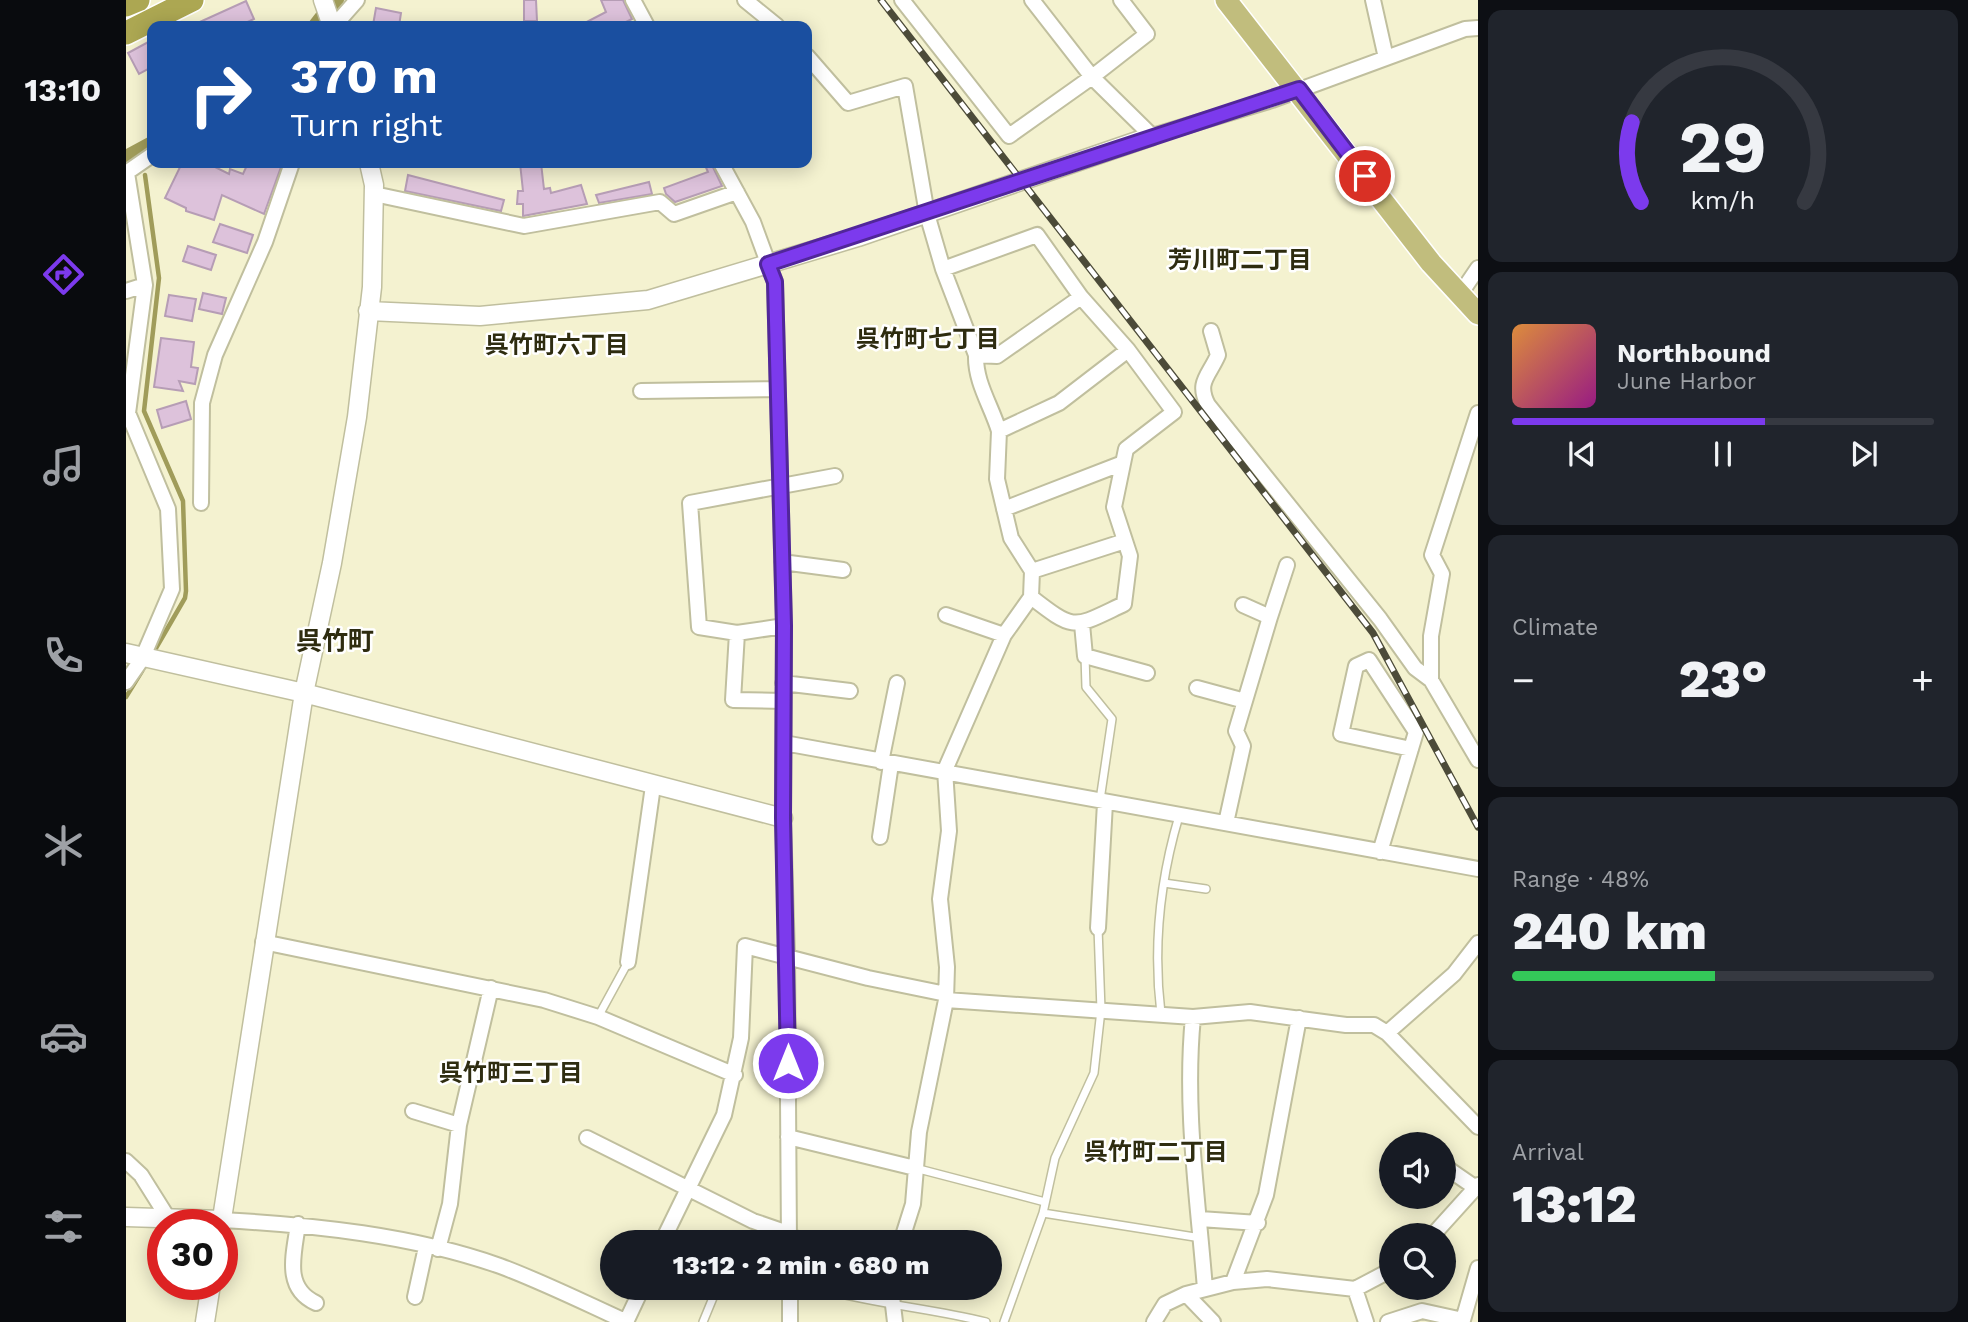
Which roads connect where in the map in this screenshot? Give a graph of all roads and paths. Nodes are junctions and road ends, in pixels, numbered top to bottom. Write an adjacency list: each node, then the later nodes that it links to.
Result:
1 (138, 0): 12 (highway)
2 (192, 0): 13 (highway)
3 (323, 0): 14 (street)
4 (356, 0): 15 (street)
5 (633, 0): 16 (street)
6 (745, 0): 17 (street)
7 (902, 0): 23 (street)
8 (1032, 0): 23 (street)
9 (1121, 0): 23 (street)
10 (1226, 0): 24 (main road)
11 (1373, 0): 21 (street)
12 (126, 5)
13 (150, 21)
14 (331, 21)
15 (334, 21)
16 (644, 21)
17 (771, 21)
18 (147, 22): 20 (highway)
19 (1478, 28): 21 (street)
20 (126, 33)
21 (1386, 58): 24 (street)
22 (812, 63): 33 (street)
23 (1092, 77): 25 (street)
24 (1299, 89): 25 (street); 39 (main road)
25 (1152, 136): 33 (street)
26 (147, 158): 30 (street)
27 (290, 168): 54 (street)
28 (370, 168): 32 (street)
29 (724, 168): 31 (street)
30 (126, 173): 37 (street)
31 (737, 192): 32 (street); 34 (street)
32 (374, 194): 41 (street)
33 (927, 214): 34 (street); 36 (street)
34 (768, 264): 41 (street); 46 (street)
35 (1478, 268): 39 (street)
36 (943, 269): 40 (street); 45 (street)
37 (145, 285): 38 (street); 48 (street)
38 (126, 291)
39 (1461, 293): 42 (main road)
40 (1081, 297): 44 (street); 45 (street)
41 (368, 312): 78 (street)
42 (1478, 314)
43 (1212, 331): 72 (street)
44 (1128, 350): 50 (street); 51 (street)
45 (976, 355): 50 (street)
46 (776, 389): 47 (street); 53 (street)
47 (641, 391)
48 (127, 413): 70 (street)
49 (1478, 413): 72 (street)
50 (999, 431): 55 (street)
51 (1123, 463): 55 (street); 56 (street)
52 (835, 476): 53 (street)
53 (779, 489): 57 (street); 67 (street)
54 (201, 503)
55 (1004, 509): 60 (street)
56 (1125, 541): 60 (street); 65 (street)
57 (782, 562): 59 (street); 66 (street)
58 (1287, 565): 64 (street)
59 (843, 570)
60 (1032, 571): 61 (street)
61 (1031, 597): 65 (street); 68 (street)
62 (1243, 605): 64 (street)
63 (946, 615): 68 (street)
64 (1270, 617): 80 (street)
65 (1082, 624): 69 (street)
66 (784, 626): 67 (street); 74 (street)
67 (737, 633): 79 (street)
68 (1004, 635): 85 (street)
69 (1085, 656): 71 (street); 87 (lane)
70 (142, 658): 73 (street); 78 (street)
71 (1147, 673)
72 (1432, 680): 83 (street)
73 (126, 682)
74 (783, 683): 77 (street); 79 (street)
75 (897, 683): 84 (street)
76 (1197, 688): 80 (street)
77 (850, 691)
78 (304, 693): 86 (street); 97 (street)
79 (783, 701): 81 (street)
80 (1245, 701): 90 (street)
81 (784, 743): 84 (street); 89 (street)
82 (1411, 749): 82 (street); 92 (street)
83 (1478, 760)
84 (886, 763): 85 (street); 91 (street)
85 (945, 770): 87 (street); 102 (street)
86 (653, 786): 89 (street); 100 (street)
87 (1102, 802): 88 (street); 96 (street)
88 (1179, 816): 90 (street); 94 (lane)
89 (783, 818): 99 (street)
90 (1226, 823): 92 (street)
91 (880, 837)
92 (1380, 852): 93 (street)
93 (1478, 869)
94 (1164, 883): 95 (lane); 104 (lane)
95 (1206, 890)
96 (1098, 928): 103 (lane)
97 (264, 942): 101 (street); 122 (street)
98 (1478, 943): 108 (street)
99 (787, 956): 102 (street); 109 (street); 113 (street)
100 (628, 962): 105 (lane)
101 (491, 988): 105 (street); 111 (street)
102 (946, 997): 103 (street); 116 (street)
103 (1101, 1010): 104 (street); 120 (lane)
104 (1161, 1015): 106 (street)
105 (598, 1017): 109 (street)
106 (1193, 1017): 107 (street); 126 (street)
107 (1299, 1018): 108 (street); 128 (street)
108 (1387, 1033): 112 (street)
109 (735, 1075): 119 (street)
110 (414, 1111): 111 (street)
111 (459, 1125): 136 (street)
112 (1478, 1127)
113 (788, 1137): 116 (street); 133 (street)
114 (587, 1138): 119 (street)
115 (126, 1161): 121 (street)
116 (915, 1168): 120 (lane); 134 (street)
117 (1456, 1173): 118 (street)
118 (1477, 1186): 129 (street)
119 (686, 1189): 131 (street); 132 (street)
120 (1045, 1202): 123 (lane)
121 (162, 1209)
122 (224, 1209)
123 (1043, 1213): 135 (lane); 159 (lane)
124 (126, 1217): 125 (street)
125 (147, 1218)
126 (1200, 1219): 128 (street); 135 (street)
127 (238, 1222): 130 (street)
128 (1258, 1223): 139 (street)
129 (1444, 1223)
130 (298, 1224): 136 (street); 150 (street)
131 (667, 1230)
132 (772, 1230)
133 (788, 1230)
134 (905, 1230)
135 (1200, 1238): 140 (street)
136 (432, 1248): 143 (street); 154 (street)
137 (1478, 1268): 152 (street)
138 (1379, 1276): 141 (street)
139 (1233, 1282): 140 (street); 141 (street)
140 (1205, 1289): 142 (street)
141 (1355, 1289): 162 (street)
142 (1186, 1294): 160 (street); 161 (street)
143 (415, 1297)
144 (208, 1300): 153 (street)
145 (636, 1300): 154 (street)
146 (712, 1300): 155 (lane)
147 (790, 1300): 156 (street)
148 (859, 1300): 151 (lane)
149 (892, 1300): 151 (street)
150 (316, 1303)
151 (893, 1304): 157 (street); 158 (lane)
152 (1462, 1321): 163 (street)
153 (205, 1322)
154 (626, 1322)
155 (703, 1322)
156 (790, 1322)
157 (895, 1322)
158 (986, 1322)
159 (1004, 1322)
160 (1154, 1322)
161 (1213, 1322)
162 (1366, 1322)
163 (1388, 1322)

